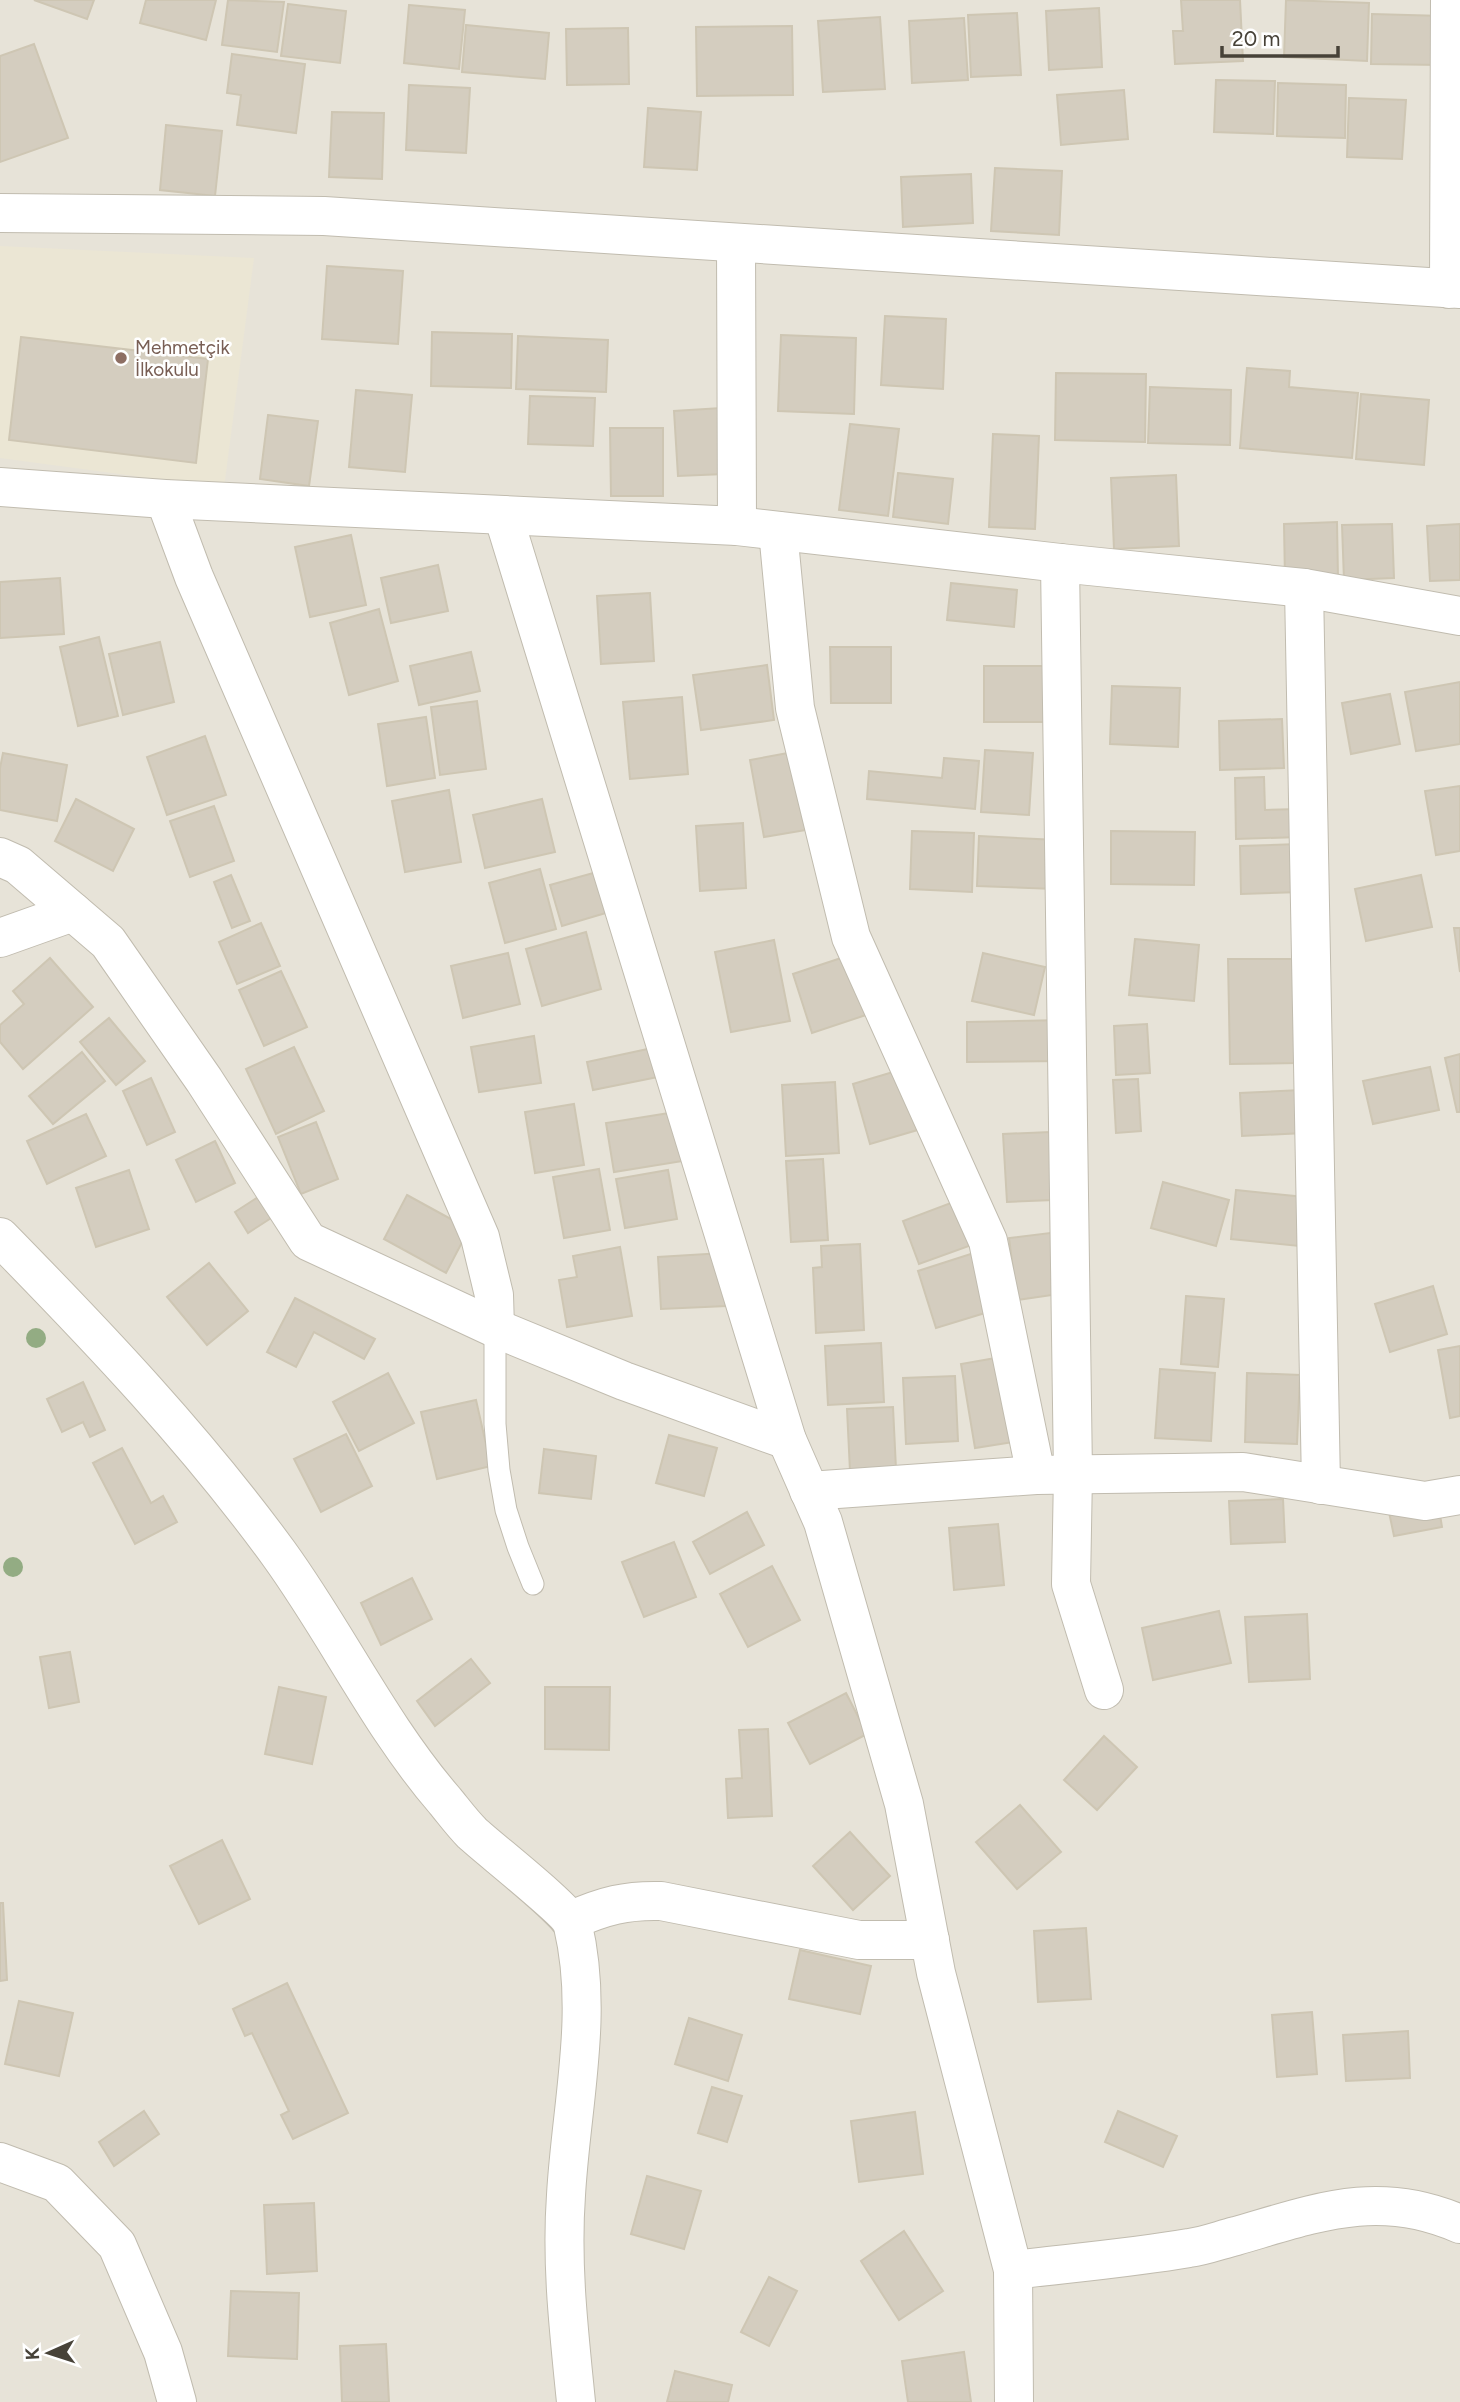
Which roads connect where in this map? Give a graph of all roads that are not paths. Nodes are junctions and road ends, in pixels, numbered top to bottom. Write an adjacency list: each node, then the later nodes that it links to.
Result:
1 (1450, 0): 4 (street)
2 (0, 213): 3 (street)
3 (736, 243): 4 (street); 8 (street)
4 (1454, 289)
5 (0, 487): 6 (street)
6 (165, 499): 7 (street); 17 (street)
7 (503, 515): 8 (street); 18 (street)
8 (737, 526): 9 (street)
9 (778, 531): 10 (street); 19 (street)
10 (1060, 564): 11 (street); 19 (street)
11 (1304, 588): 12 (street); 20 (street)
12 (1460, 615)
13 (0, 858): 14 (street)
14 (73, 912): 15 (street); 17 (street)
15 (0, 938)
16 (0, 1237): 25 (street)
17 (495, 1328): 18 (street); 23 (lane)
18 (787, 1440): 21 (street)
19 (1055, 1474): 20 (street); 21 (street); 24 (street)
20 (1321, 1485): 22 (street)
21 (809, 1491): 26 (street)
22 (1460, 1495)
23 (533, 1584)
24 (1104, 1690)
25 (572, 1920): 26 (street); 31 (street)
26 (930, 1940): 29 (street)
27 (0, 2162): 30 (street)
28 (1460, 2224): 29 (street)
29 (1013, 2270): 32 (street)
30 (177, 2402)
31 (576, 2402)
32 (1014, 2402)

